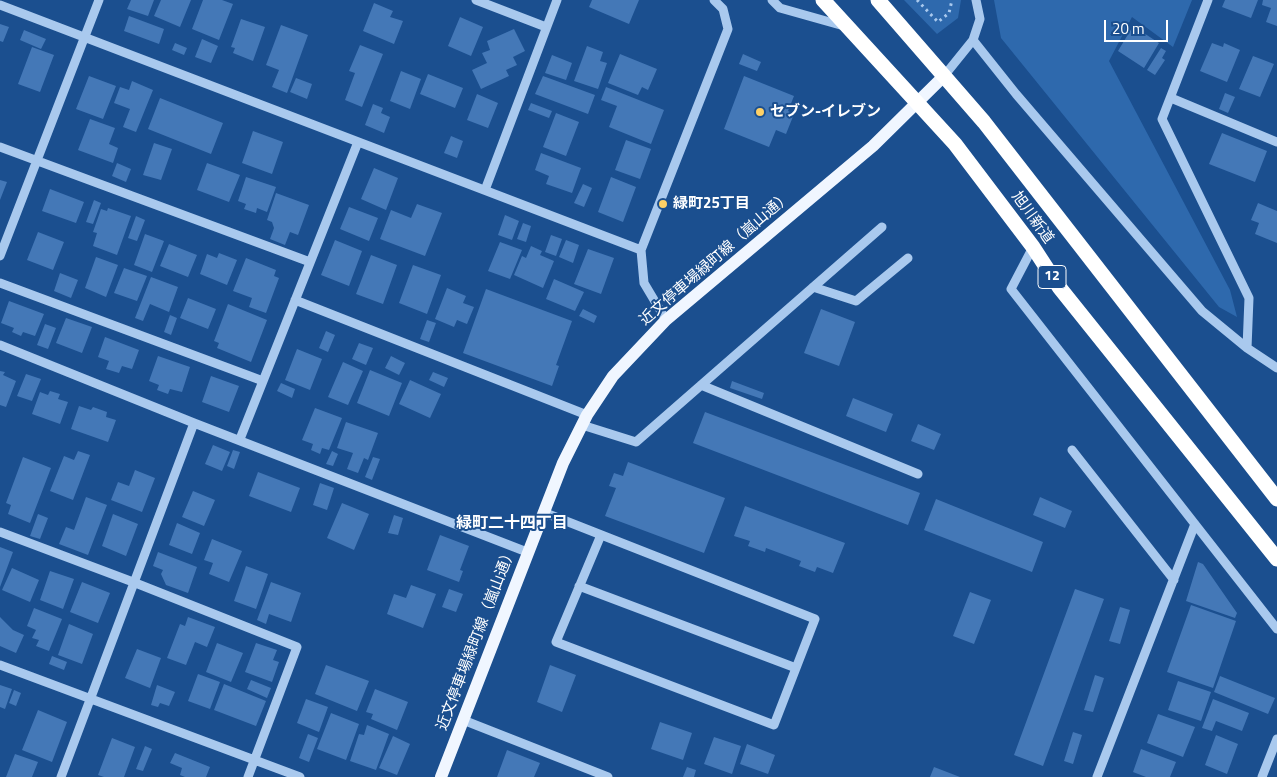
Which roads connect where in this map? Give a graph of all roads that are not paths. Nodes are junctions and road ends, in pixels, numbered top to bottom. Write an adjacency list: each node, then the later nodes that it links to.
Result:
1 (99, 0): 13 (street)
2 (476, 0): 11 (street)
3 (557, 0): 11 (street)
4 (714, 0): 25 (street)
5 (772, 0): 12 (street)
6 (823, 0): 12 (highway, 旭川新道 / 12)
7 (878, 0): 15 (highway, 旭川新道)
8 (976, 0): 14 (street)
9 (1208, 0): 16 (street)
10 (0, 5): 13 (street)
11 (546, 27): 22 (street)
12 (847, 27): 17 (highway, 旭川新道 / 12)
13 (85, 38): 18 (street); 21 (street)
14 (973, 40): 15 (street); 34 (street)
15 (944, 76): 17 (main road, 近文停車場緑町線（嵐山通）); 43 (highway, 旭川新道)
16 (1171, 98): 19 (street); 34 (street)
17 (918, 102): 24 (highway, 旭川新道 / 12); 32 (main road, 近文停車場緑町線（嵐山通）)
18 (358, 142): 22 (street); 28 (street)
19 (1277, 142)
20 (0, 147): 21 (street)
21 (37, 160): 26 (street); 28 (street)
22 (484, 190): 25 (street)
23 (882, 226): 30 (street)
24 (1033, 247): 45 (street); 49 (highway, 旭川新道 / 12)
25 (641, 250): 32 (street)
26 (0, 256)
27 (908, 258): 30 (street)
28 (310, 262): 31 (street)
29 (0, 282): 36 (street)
30 (813, 287): 37 (street)
31 (295, 300): 36 (street); 38 (street)
32 (666, 320): 38 (main road, 近文停車場緑町線（嵐山通）)
33 (0, 345): 39 (street)
34 (1247, 348): 35 (street)
35 (1277, 368)
36 (263, 381): 40 (street)
37 (701, 385): 38 (street); 42 (street)
38 (585, 420): 44 (main road, 近文停車場緑町線（嵐山通）)
39 (194, 423): 40 (street); 51 (street)
40 (240, 439): 48 (street)
41 (1072, 450): 50 (street)
42 (918, 474)
43 (1277, 499)
44 (543, 512): 47 (street); 48 (main road, 近文停車場緑町線（嵐山通）)
45 (1194, 524): 50 (street); 53 (street)
46 (0, 532): 51 (street)
47 (601, 535): 52 (street); 55 (street)
48 (527, 552): 57 (main road, 近文停車場緑町線（嵐山通）)
49 (1277, 559)
50 (1174, 580): 65 (street)
51 (134, 582): 56 (street); 59 (street)
52 (580, 586): 55 (street); 55 (street)
53 (1277, 629)
54 (0, 665): 56 (street)
55 (796, 668)
56 (90, 700): 59 (street); 60 (street)
57 (463, 720): 63 (main road, 近文停車場緑町線（嵐山通）); 64 (street)
58 (1277, 739): 66 (street)
59 (255, 760): 61 (street); 62 (street)
60 (61, 777)
61 (248, 777)
62 (300, 777)
63 (441, 777)
64 (608, 777)
65 (1097, 777)
66 (1262, 777)

